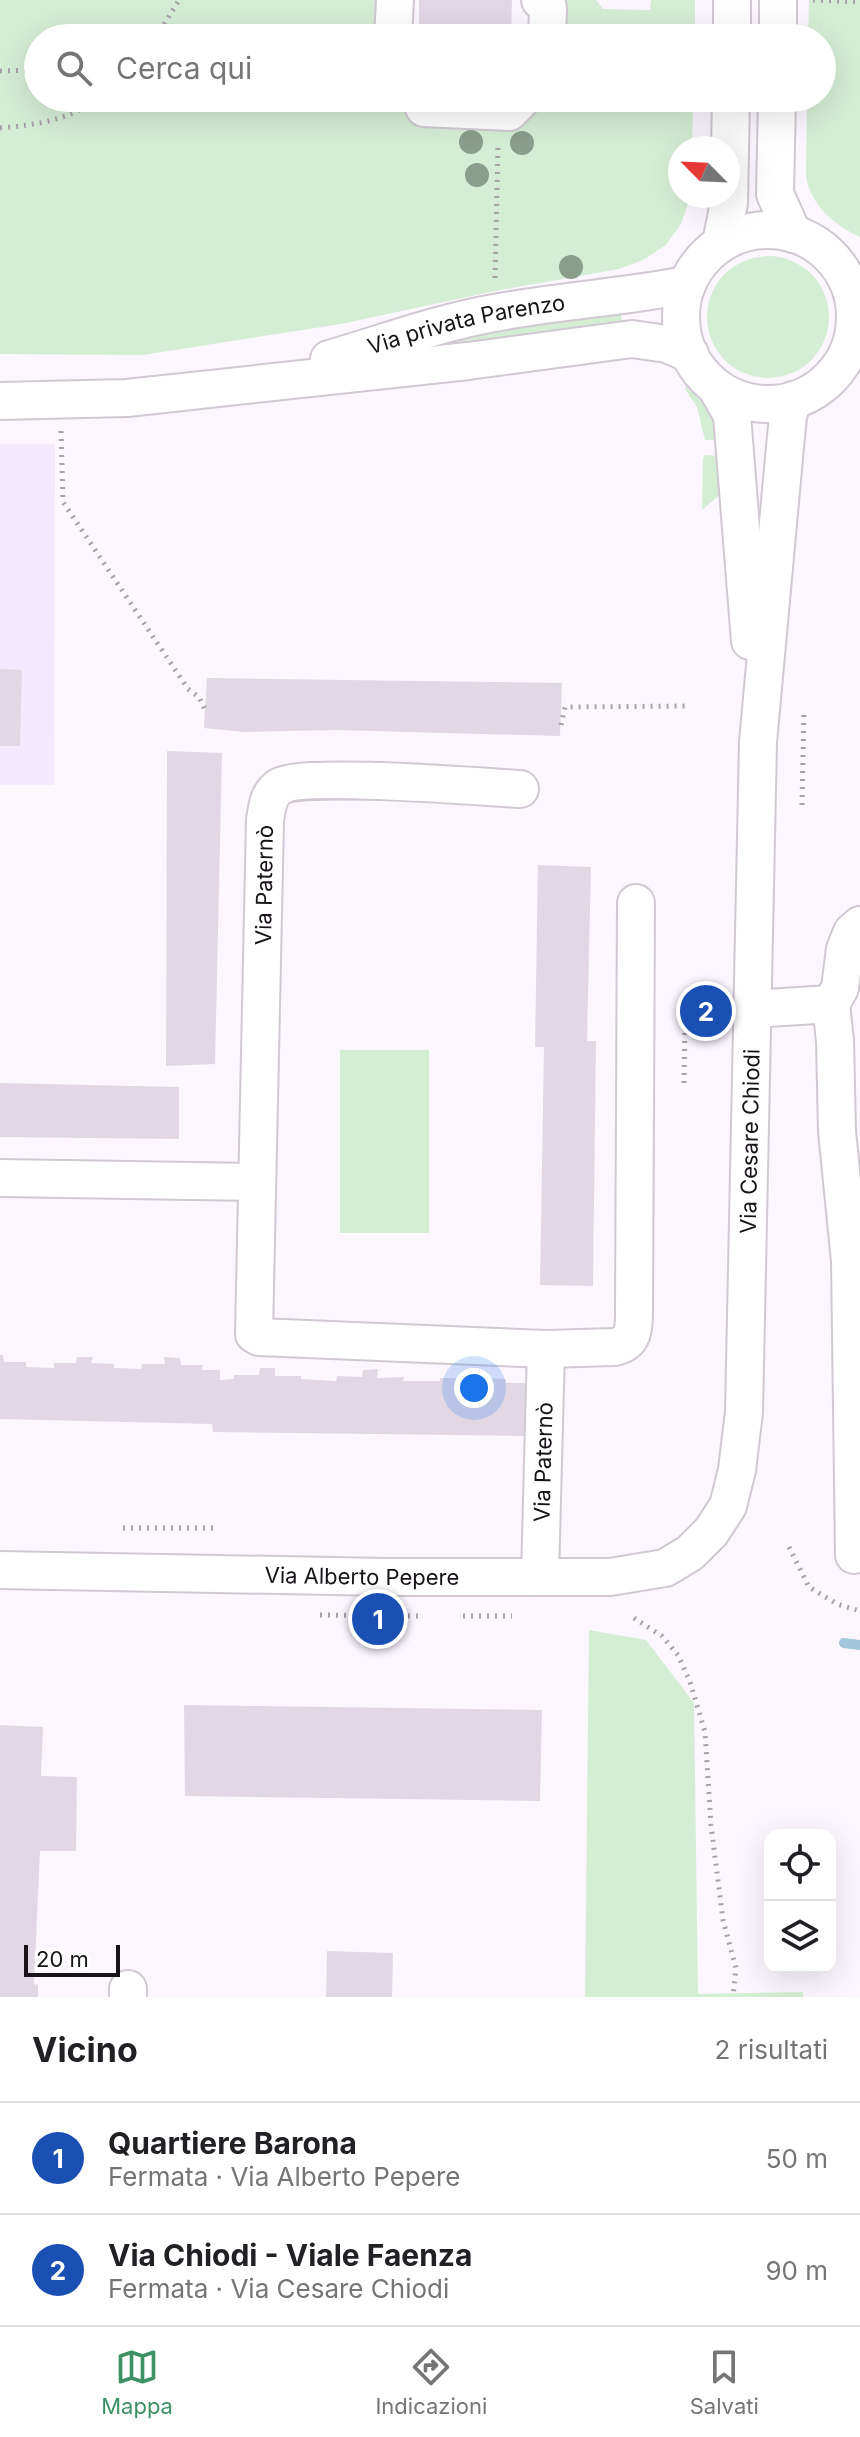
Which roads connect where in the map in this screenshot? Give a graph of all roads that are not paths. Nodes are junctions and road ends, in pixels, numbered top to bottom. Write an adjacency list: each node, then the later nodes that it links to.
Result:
1 (395, 0): 5 (street)
2 (540, 0): 6 (street)
3 (732, 0): 7 (street)
4 (778, 0): 8 (street)
5 (394, 24)
6 (547, 24)
7 (732, 24)
8 (778, 24)
9 (731, 112): 12 (street)
10 (777, 112): 11 (street)
11 (793, 234): 12 (street); 13 (street)
12 (721, 243): 14 (street)
13 (853, 277): 15 (street)
14 (687, 285): 16 (street); 17 (street, Via privata Parenzo)
15 (855, 344): 19 (street)
16 (690, 354): 17 (street, Via privata Parenzo); 18 (street)
17 (249, 383): 20 (street, Via privata Parenzo)
18 (716, 387): 19 (street); 21 (street, Via Cesare Chiodi)
19 (793, 400): 21 (street, Via Cesare Chiodi)
20 (0, 401)
21 (758, 742): 26 (street, Via Cesare Chiodi)
22 (520, 789): 28 (street, Via Paternò)
23 (636, 903): 29 (street, Via Paternò)
24 (860, 925): 25 (street)
25 (831, 1004): 26 (street); 31 (street)
26 (752, 1009): 30 (street, Via Cesare Chiodi)
27 (0, 1178): 28 (street)
28 (257, 1182): 29 (street, Via Paternò)
29 (546, 1349): 33 (street, Via Paternò)
30 (711, 1532): 33 (street, Via Alberto Pepere)
31 (854, 1555)
32 (0, 1570): 33 (street, Via Alberto Pepere)
33 (540, 1576)

